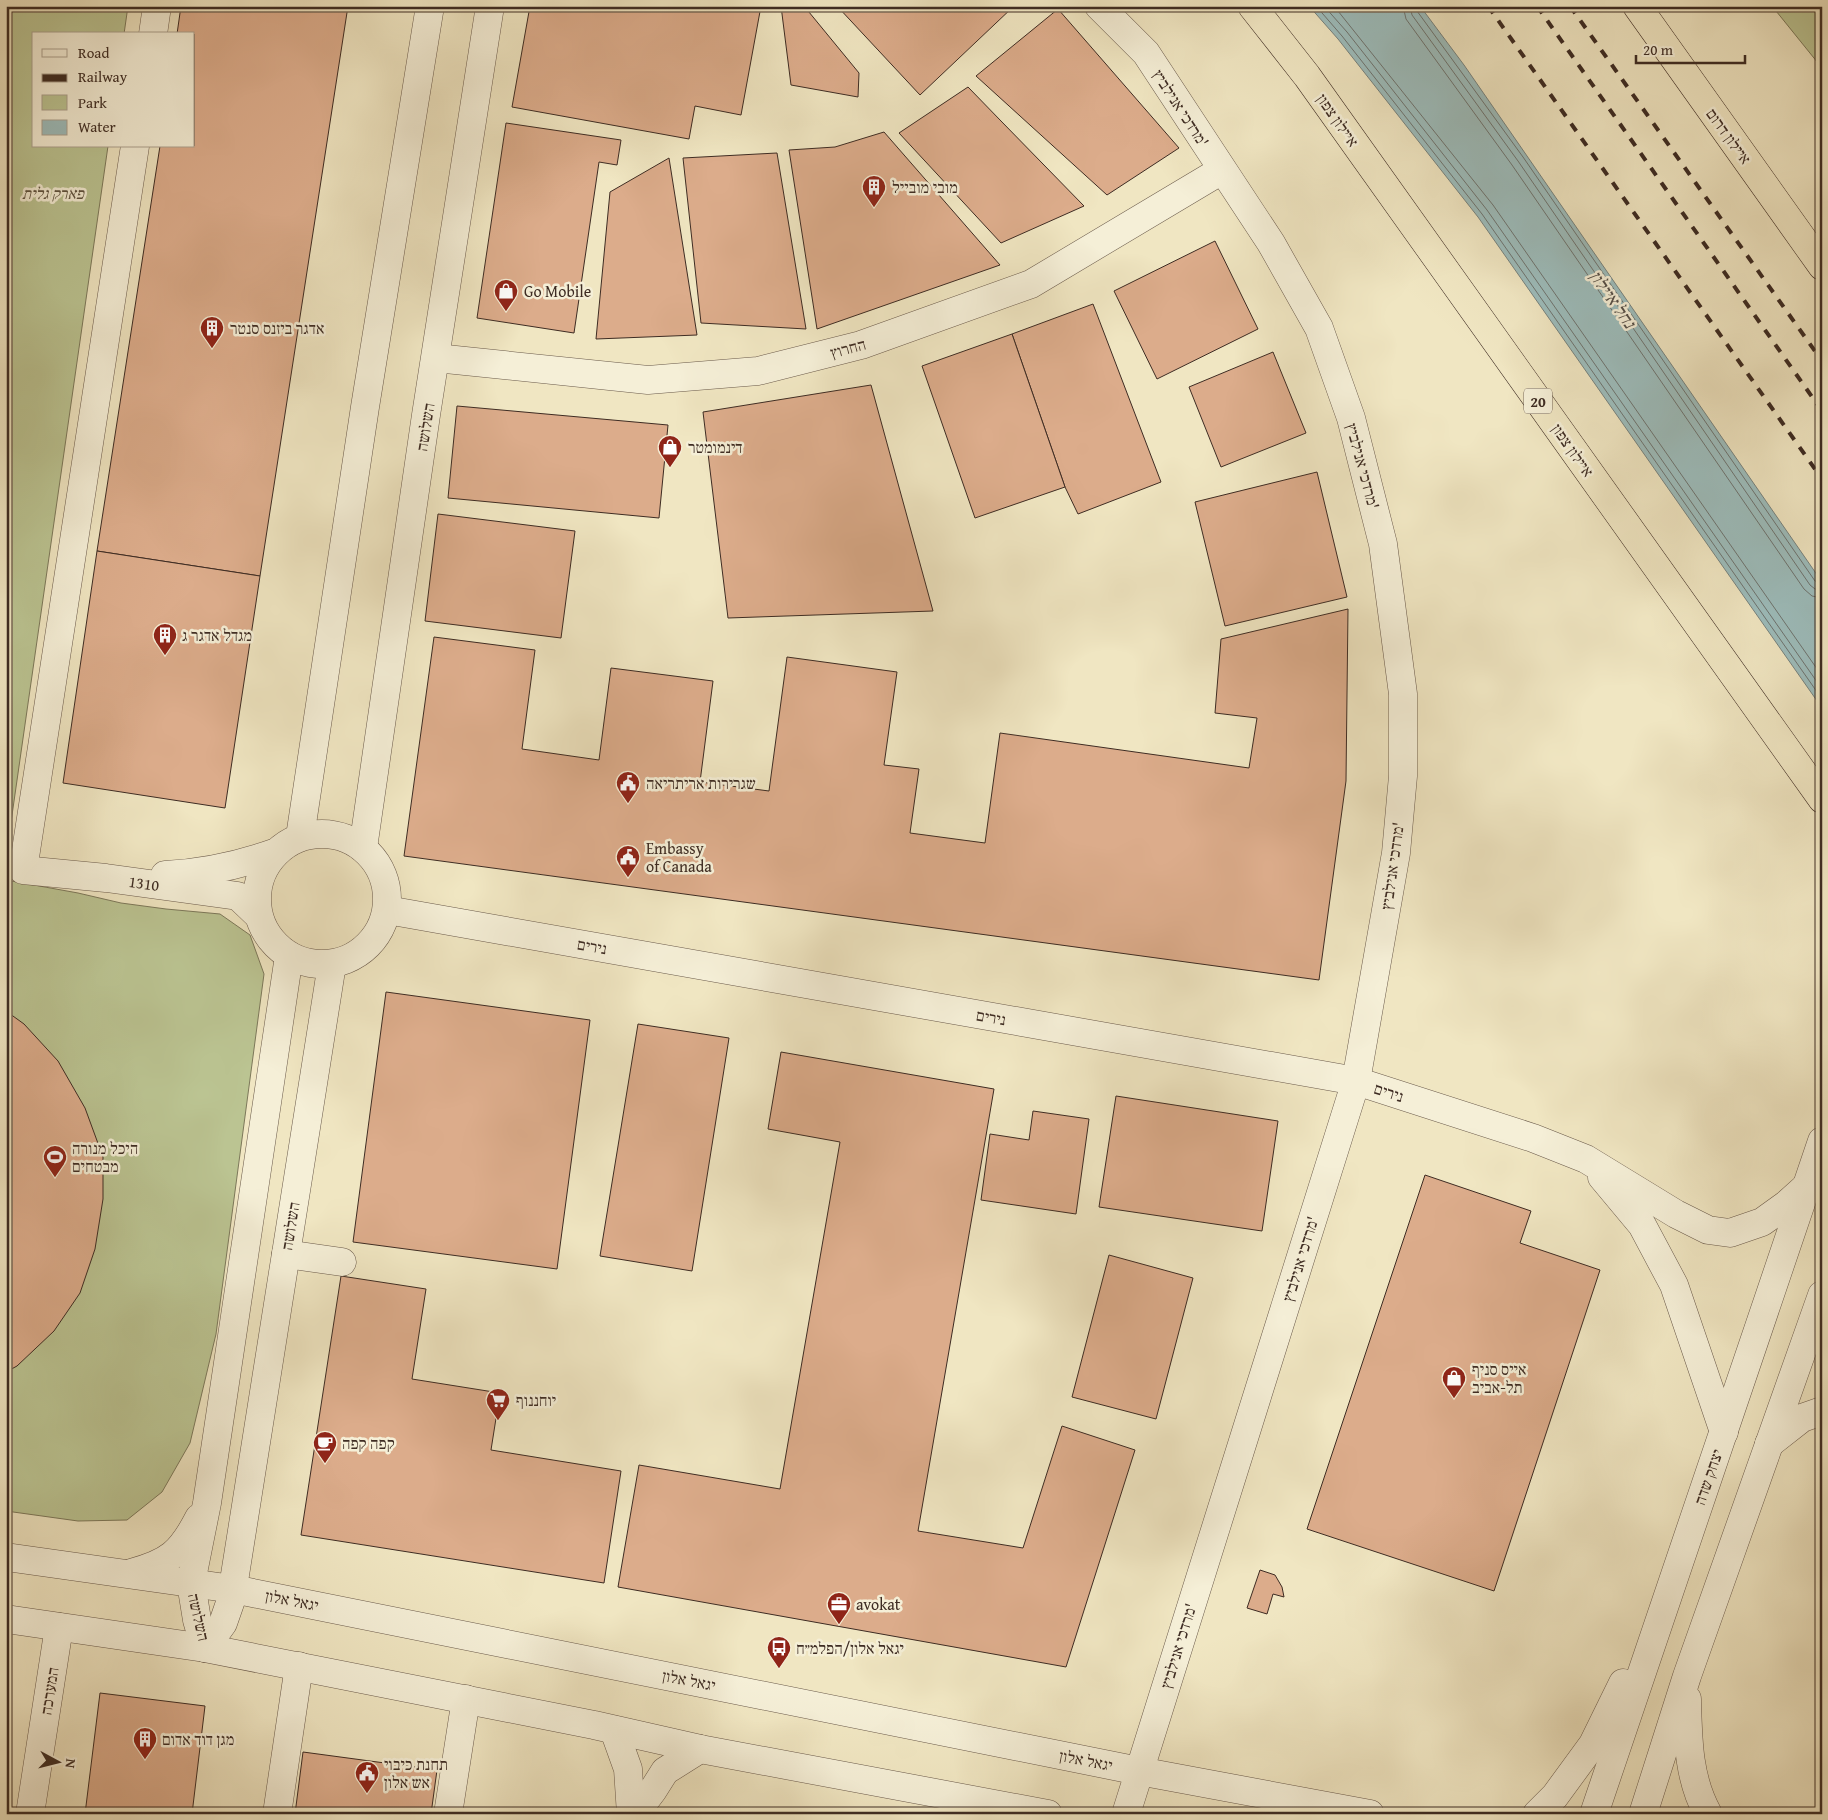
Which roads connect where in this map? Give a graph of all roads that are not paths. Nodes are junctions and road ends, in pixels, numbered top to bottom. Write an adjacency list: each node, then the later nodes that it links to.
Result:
1 (157, 6): 7 (street)
2 (430, 6): 13 (street)
3 (490, 6): 11 (street, השלושה)
4 (1099, 6): 9 (street, מרדכי אנילביץ')
5 (1252, 6): 12 (highway, איילון צפון / 20)
6 (1636, 6): 10 (highway, איילון דרום)
7 (153, 32)
8 (135, 148): 16 (street, 1310)
9 (1222, 170): 11 (street, החרוץ); 21 (street, מרדכי אנילביץ')
10 (1822, 266)
11 (436, 358): 14 (street, השלושה)
12 (1822, 798)
13 (300, 837): 14 (street); 15 (street)
14 (363, 848): 17 (street)
15 (274, 854): 16 (street); 18 (street)
16 (106, 878): 18 (street, 1310)
17 (387, 910): 20 (street); 21 (street, נירים)
18 (258, 916): 19 (street)
19 (289, 956): 20 (street); 31 (street, השלושה)
20 (332, 964): 25 (street, השלושה)
21 (1356, 1081): 23 (street, נירים); 45 (street, מרדכי אנילביץ')
22 (1822, 1141): 24 (street, יצחק שדה)
23 (1586, 1158): 24 (street, נירים); 29 (street)
24 (1807, 1186): 29 (street, יצחק שדה)
25 (286, 1254): 26 (street); 35 (street, השלושה)
26 (342, 1262)
27 (1822, 1295): 30 (street)
28 (1822, 1412): 30 (street)
29 (1724, 1432): 36 (street, יצחק שדה)
30 (1769, 1444): 41 (street)
31 (207, 1503): 33 (street); 34 (street, השלושה)
32 (6, 1557): 33 (street, יגאל אלון)
33 (128, 1574): 34 (street, יגאל אלון)
34 (192, 1582): 35 (street, יגאל אלון); 39 (street, השלושה)
35 (233, 1589): 39 (street, השלושה); 45 (street, יגאל אלון)
36 (1668, 1589): 53 (street); 54 (street, יצחק שדה)
37 (6, 1618): 38 (street)
38 (59, 1627): 39 (street); 46 (street, המערכה)
39 (205, 1648): 40 (street)
40 (299, 1666): 42 (street); 47 (street)
41 (1687, 1676): 55 (street); 56 (street)
42 (466, 1699): 43 (street); 48 (street)
43 (614, 1730): 44 (street); 49 (street)
44 (700, 1749): 49 (street); 50 (street)
45 (1139, 1771): 51 (street, מרדכי אנילביץ'); 52 (street, יגאל אלון)
46 (30, 1814)
47 (277, 1814)
48 (448, 1814)
49 (633, 1814)
50 (1048, 1814)
51 (1126, 1814)
52 (1370, 1814)
53 (1537, 1814)
54 (1594, 1814)
55 (1643, 1814)
56 (1708, 1814)

